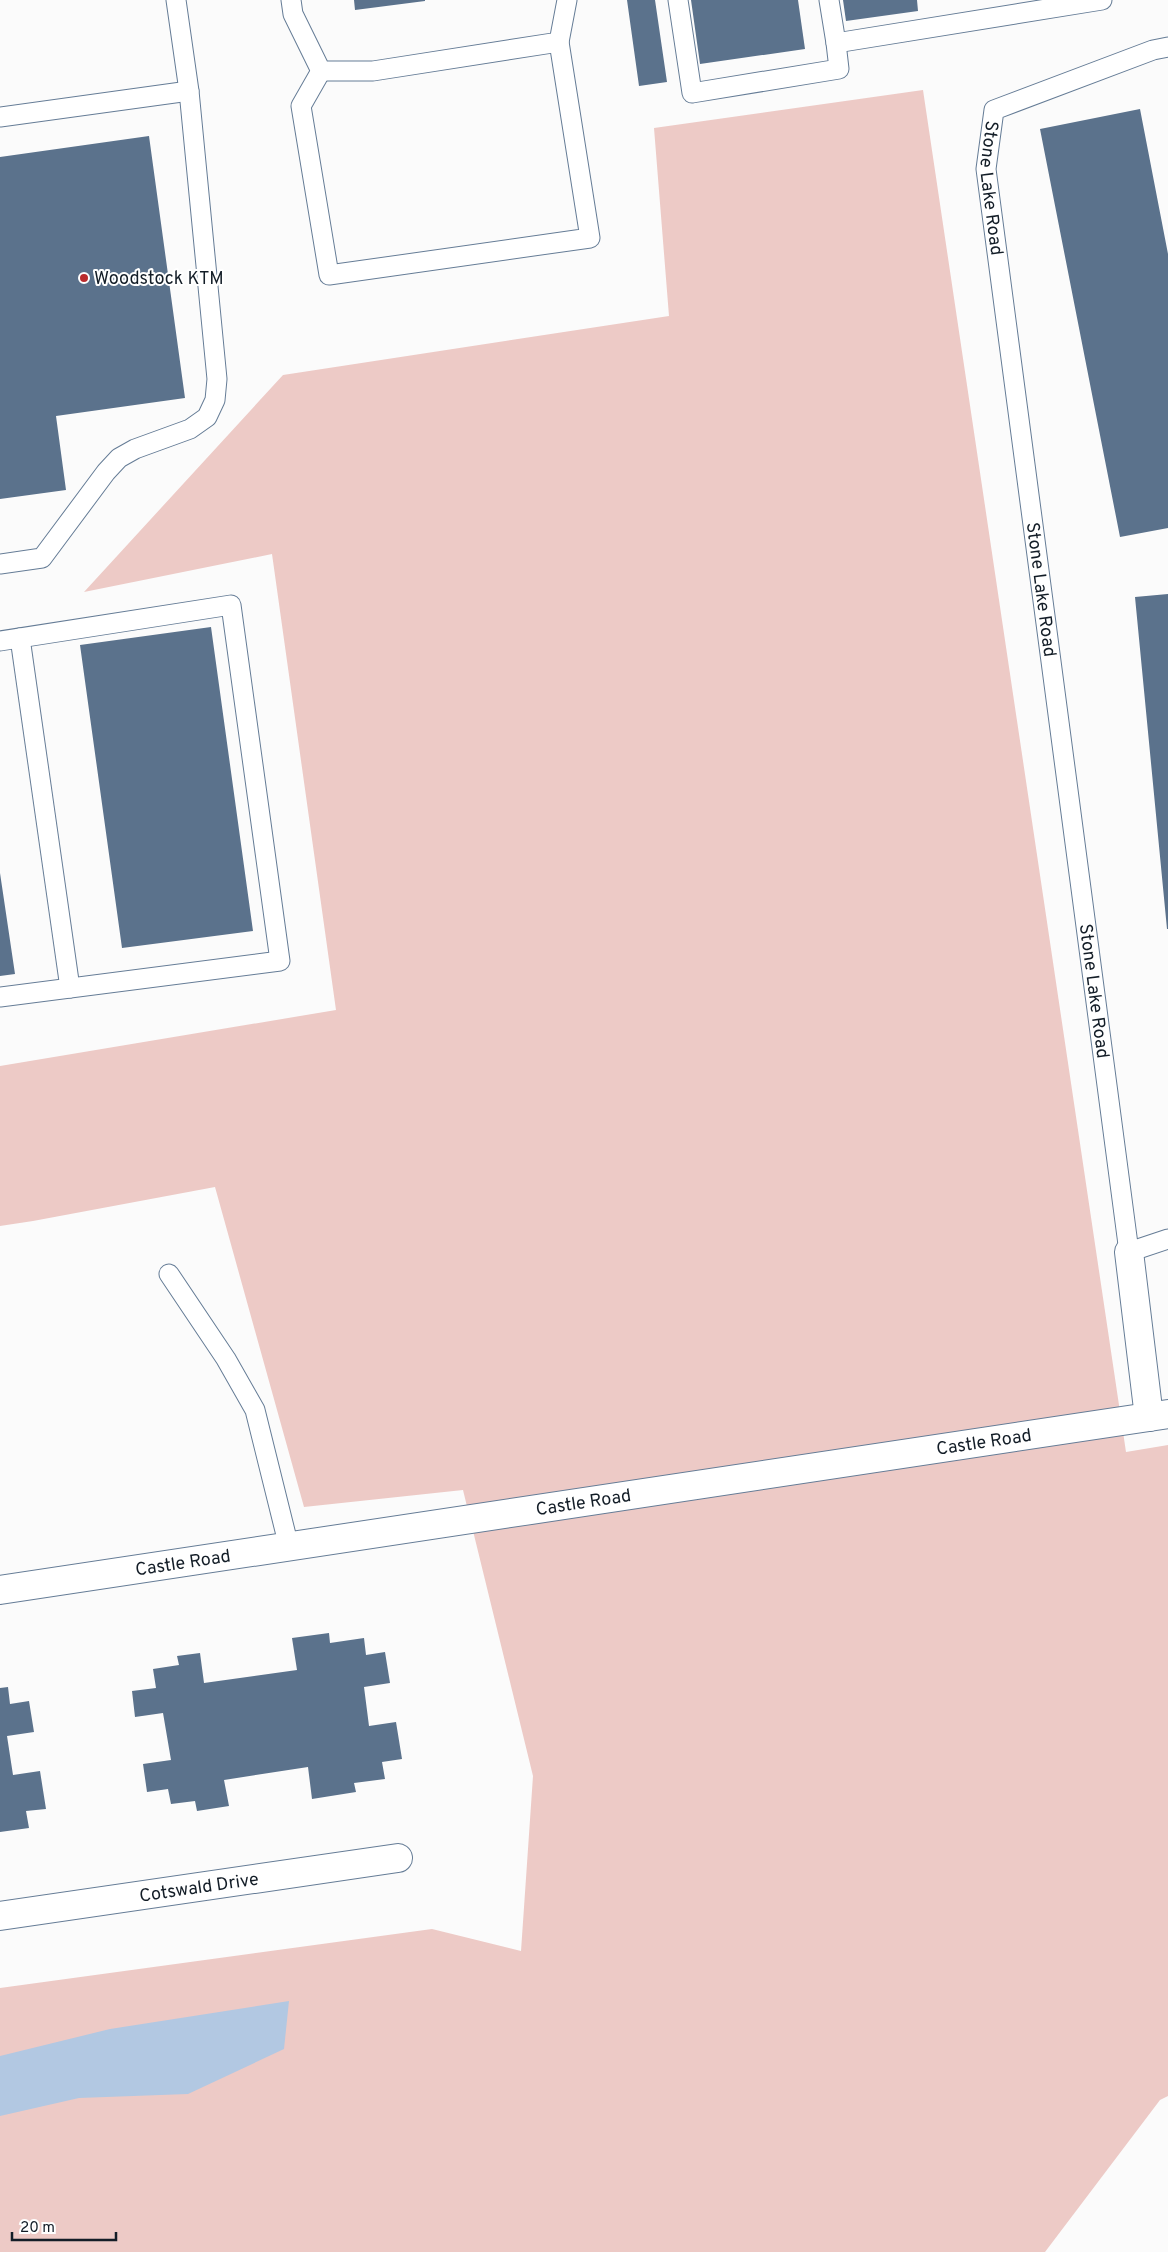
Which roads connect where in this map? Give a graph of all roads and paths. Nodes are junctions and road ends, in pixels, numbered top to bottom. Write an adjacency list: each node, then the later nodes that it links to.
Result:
1 (176, 0): 11 (lane)
2 (290, 0): 10 (lane)
3 (567, 0): 7 (lane)
4 (678, 0): 8 (lane)
5 (829, 0): 8 (lane)
6 (1102, 0): 8 (lane)
7 (559, 42): 10 (lane); 10 (lane)
8 (836, 43)
9 (1168, 47): 19 (lane, Stone Lake Road)
10 (320, 71)
11 (189, 91): 12 (lane); 13 (lane)
12 (0, 117)
13 (0, 564)
14 (20, 638): 15 (lane); 16 (lane); 16 (lane)
15 (0, 641)
16 (70, 988): 17 (lane)
17 (0, 997)
18 (1168, 1239): 19 (lane)
19 (1129, 1252): 21 (street, Stone Lake Road)
20 (168, 1274): 22 (lane)
21 (1159, 1415): 22 (street, Castle Road)
22 (289, 1547): 23 (street, Castle Road)
23 (0, 1590)
24 (398, 1858): 25 (street, Cotswald Drive)
25 (0, 1916)

